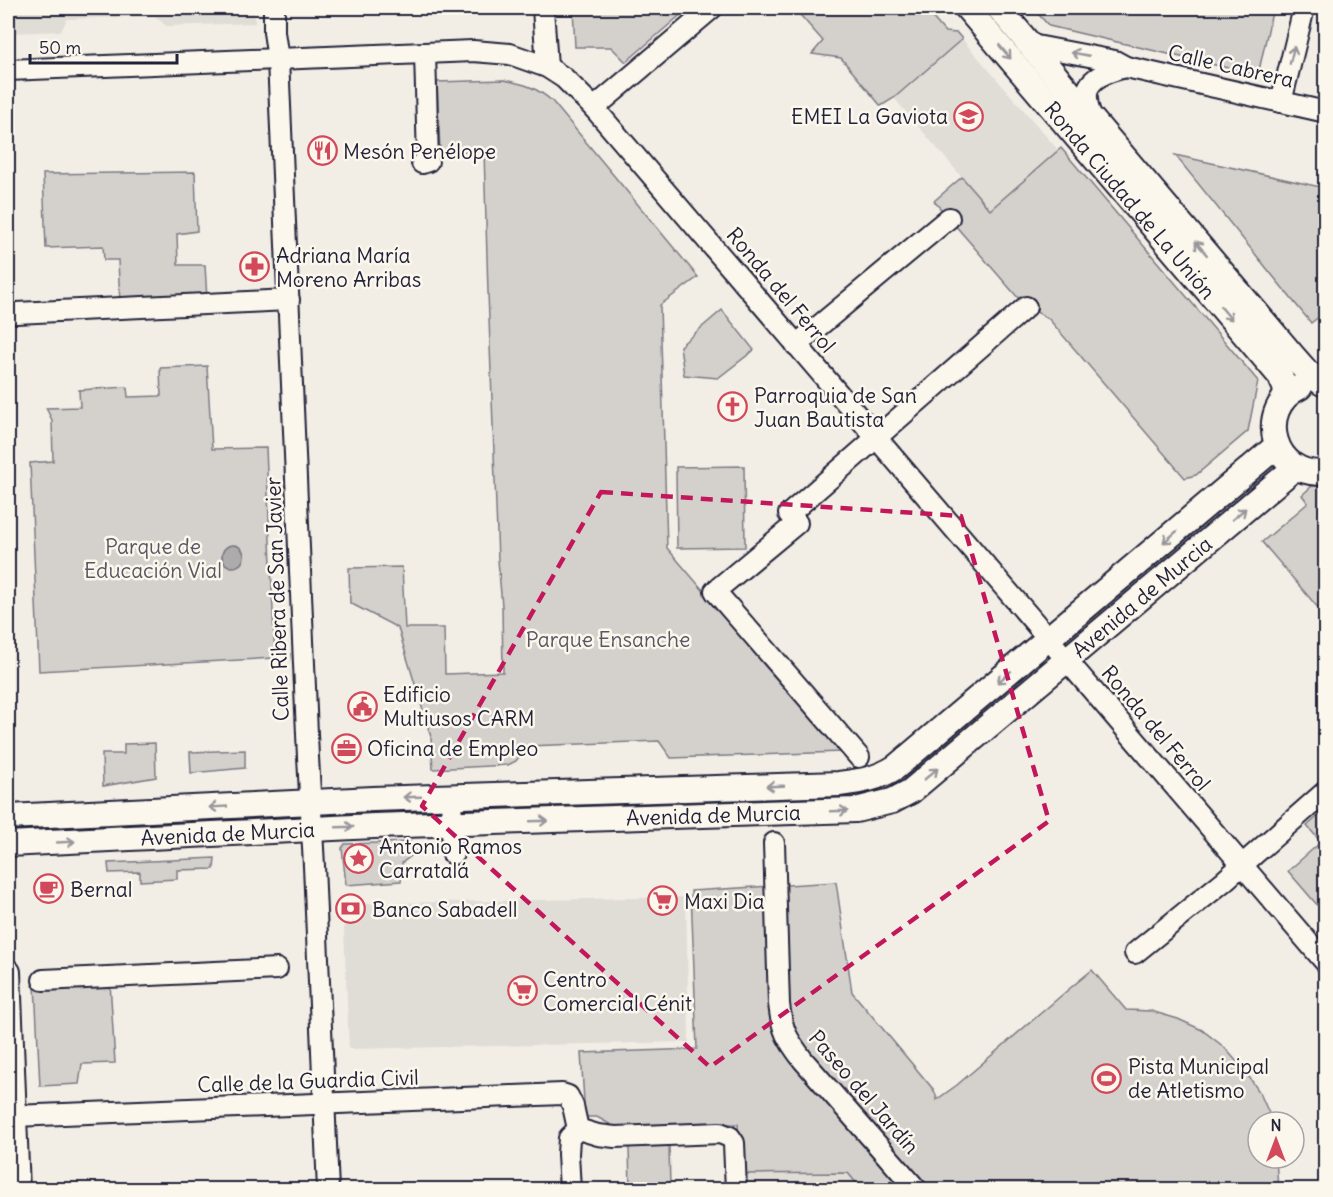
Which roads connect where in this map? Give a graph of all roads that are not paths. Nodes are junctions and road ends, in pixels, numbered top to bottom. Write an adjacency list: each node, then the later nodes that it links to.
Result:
1 (274, 8): 9 (street, Calle Ribera de San Javier)
2 (543, 8): 10 (street)
3 (712, 8): 14 (street)
4 (967, 8): 24 (main road, Ronda Ciudad de La Unión, one-way to 24)
5 (999, 8): 7 (main road, Ronda Ciudad de La Unión)
6 (1304, 8): 13 (street, one-way to 6)
7 (1031, 45): 11 (street, Calle Cabrera, one-way to 7); 16 (main road, Ronda Ciudad de La Unión)
8 (424, 53): 9 (street, Ronda del Ferrol); 10 (street, Ronda del Ferrol); 17 (street)
9 (278, 59): 12 (street, Ronda del Ferrol); 19 (street, Calle Ribera de San Javier)
10 (547, 67): 14 (street, Ronda del Ferrol)
11 (1126, 67): 13 (street, Calle Cabrera); 16 (street)
12 (8, 70)
13 (1281, 102): 15 (street, Calle Cabrera)
14 (594, 108): 22 (street, Ronda del Ferrol)
15 (1326, 112)
16 (1091, 118): 23 (main road, Ronda Ciudad de La Unión, one-way to 16)
17 (422, 163)
18 (949, 218): 22 (street)
19 (289, 300): 21 (street); 34 (street, Calle Ribera de San Javier)
20 (1026, 307): 25 (street)
21 (16, 313)
22 (796, 345): 25 (street, Ronda del Ferrol)
23 (1324, 383): 24 (main road)
24 (1286, 396): 26 (main road)
25 (875, 438): 29 (street, Ronda del Ferrol); 31 (street)
26 (1276, 443): 27 (main road); 29 (main road, Avenida de Murcia, one-way to 29)
27 (1299, 469): 28 (main road); 30 (main road, Avenida de Murcia, one-way to 27)
28 (1326, 472)
29 (1048, 639): 30 (street, Ronda del Ferrol); 33 (main road, Avenida de Murcia, one-way to 33)
30 (1066, 659): 36 (main road, Avenida de Murcia, one-way to 30); 41 (street, Ronda del Ferrol)
31 (859, 757)
32 (1326, 791): 41 (street)
33 (451, 796): 34 (main road, Avenida de Murcia, one-way to 34); 36 (street)
34 (310, 802): 35 (main road, Avenida de Murcia, one-way to 35); 37 (street, Calle Ribera de San Javier)
35 (8, 817)
36 (452, 824): 37 (main road, Avenida de Murcia, one-way to 36); 40 (street)
37 (312, 829): 39 (main road, Avenida de Murcia, one-way to 37); 47 (street, Calle Ribera de San Javier)
38 (774, 843): 54 (street, Paseo del Jardín)
39 (8, 844)
40 (453, 854)
41 (1242, 865): 42 (street); 43 (street, Ronda del Ferrol)
42 (1135, 953)
43 (1326, 963)
44 (277, 969): 46 (street)
45 (8, 972): 48 (main road)
46 (43, 980)
47 (324, 1104): 48 (street, Calle de la Guardia Civil); 49 (street, Calle de la Guardia Civil); 51 (street, Calle Ribera de San Javier)
48 (14, 1116): 50 (main road)
49 (578, 1129): 52 (street); 53 (street)
50 (17, 1190)
51 (328, 1190)
52 (570, 1190)
53 (736, 1190)
54 (917, 1190)

